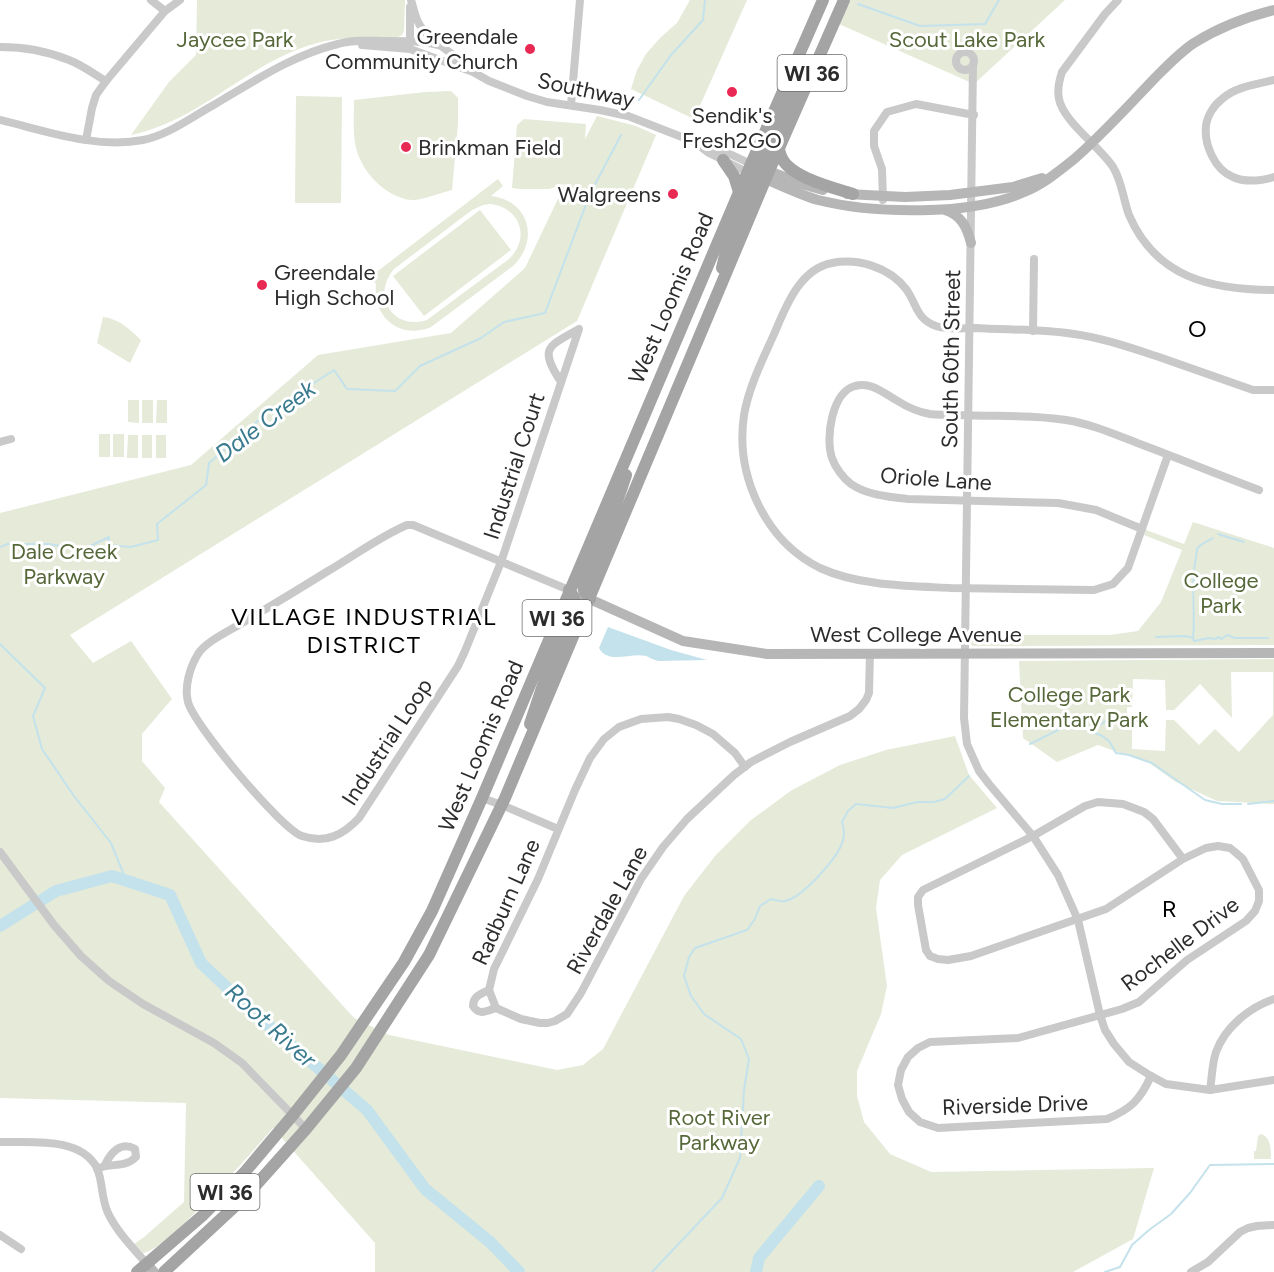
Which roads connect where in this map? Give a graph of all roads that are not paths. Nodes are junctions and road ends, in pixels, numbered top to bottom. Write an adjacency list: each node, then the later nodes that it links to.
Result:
1 (151, 0): 9 (street)
2 (180, 0): 9 (street)
3 (411, 0): 10 (street); 11 (street, Southway)
4 (580, 0): 17 (street)
5 (823, 0): 25 (main road, WI 36)
6 (844, 0): 23 (main road, West Loomis Road / WI 36)
7 (1118, 0): 22 (street)
8 (1274, 10): 22 (street)
9 (165, 11): 16 (street)
10 (410, 45): 11 (street, Southway); 14 (street, Southway); 20 (street, Southway)
11 (442, 46): 14 (street, Southway)
12 (0, 47): 16 (street)
13 (974, 65): 18 (street, South 60th Street)
14 (473, 72): 17 (street, Southway)
15 (1274, 80): 27 (street)
16 (106, 81): 20 (street)
17 (572, 105): 21 (street, Southway)
18 (974, 115): 29 (street, South 60th Street); 31 (street)
19 (0, 120): 20 (street, Southway)
20 (86, 140)
21 (692, 141): 24 (street, Southway); 25 (street, Southway)
22 (1092, 142): 26 (street); 37 (street)
23 (779, 147): 25 (main road, West Loomis Road / WI 36); 30 (main road)
24 (723, 160): 25 (street, Southway); 28 (main road)
25 (759, 172): 28 (main road, West Loomis Road / WI 36); 30 (street); 33 (street); 53 (main road, West Loomis Road / WI 36)
26 (1054, 174): 29 (street); 32 (street)
27 (1274, 177)
28 (739, 192): 44 (main road, West Loomis Road / WI 36)
29 (972, 193): 31 (street); 32 (street, South 60th Street)
30 (853, 194): 31 (street)
31 (883, 197): 33 (street)
32 (972, 207): 34 (street); 35 (street, South 60th Street)
33 (882, 209): 34 (street)
34 (942, 209): 35 (street)
35 (971, 243): 38 (street, South 60th Street)
36 (1034, 259): 39 (street)
37 (1274, 290)
38 (969, 328): 39 (street); 42 (street, South 60th Street); 51 (street)
39 (1033, 330): 41 (street)
40 (561, 382): 40 (street, Industrial Court); 50 (street, Industrial Court)
41 (1274, 390)
42 (967, 416): 46 (street, Oriole Lane); 48 (street, South 60th Street); 48 (street, Oriole Lane)
43 (11, 439): 45 (street)
44 (633, 440): 52 (main road, West Loomis Road / WI 36); 53 (main road)
45 (0, 442)
46 (1168, 455): 47 (street, Oriole Lane); 49 (street)
47 (1259, 490)
48 (967, 501): 49 (street, Oriole Lane); 51 (street, South 60th Street)
49 (1142, 528): 51 (street)
50 (501, 562): 50 (street, Industrial Loop); 52 (street, Industrial Loop)
51 (966, 588): 55 (street, South 60th Street)
52 (569, 590): 53 (street, West College Avenue); 57 (main road); 59 (main road, West Loomis Road / WI 36)
53 (590, 599): 54 (street, West College Avenue); 57 (main road, West Loomis Road / WI 36)
54 (870, 653): 55 (street, West College Avenue); 58 (street, Riverdale Lane)
55 (964, 653): 56 (street, West College Avenue); 62 (street, South 60th Street)
56 (1274, 653)
57 (520, 763): 60 (main road, West Loomis Road / WI 36)
58 (745, 766): 61 (street, Radburn Lane); 68 (street, Riverdale Lane)
59 (482, 798): 60 (street, Radburn Lane); 73 (main road, West Loomis Road / WI 36)
60 (502, 805): 61 (street, Radburn Lane); 74 (main road, West Loomis Road / WI 36)
61 (558, 830): 66 (street, Radburn Lane)
62 (1033, 836): 64 (street, Rochelle Drive); 65 (street, South 60th Street); 65 (street, Rochelle Drive)
63 (0, 852): 73 (street)
64 (1183, 859): 65 (street, Rochelle Drive); 69 (street, Rochelle Drive)
65 (1078, 920): 69 (street, South 60th Street)
66 (489, 990): 68 (street); 68 (street, Riverdale Lane)
67 (1274, 999): 72 (street)
68 (496, 1008)
69 (1100, 1015): 70 (street, South 60th Street); 70 (street, Riverside Drive)
70 (1150, 1076): 72 (street, South 60th Street)
71 (1274, 1080): 72 (street, South 60th Street)
72 (1210, 1090)
73 (293, 1115): 74 (street); 81 (main road, West Loomis Road / WI 36)
74 (306, 1129): 82 (main road, West Loomis Road / WI 36)
75 (0, 1142): 77 (street)
76 (105, 1165): 77 (street)
77 (97, 1169): 81 (street)
78 (1274, 1225): 83 (street)
79 (0, 1236): 80 (street)
80 (21, 1249)
81 (146, 1269)
82 (164, 1272)
83 (1191, 1272)

